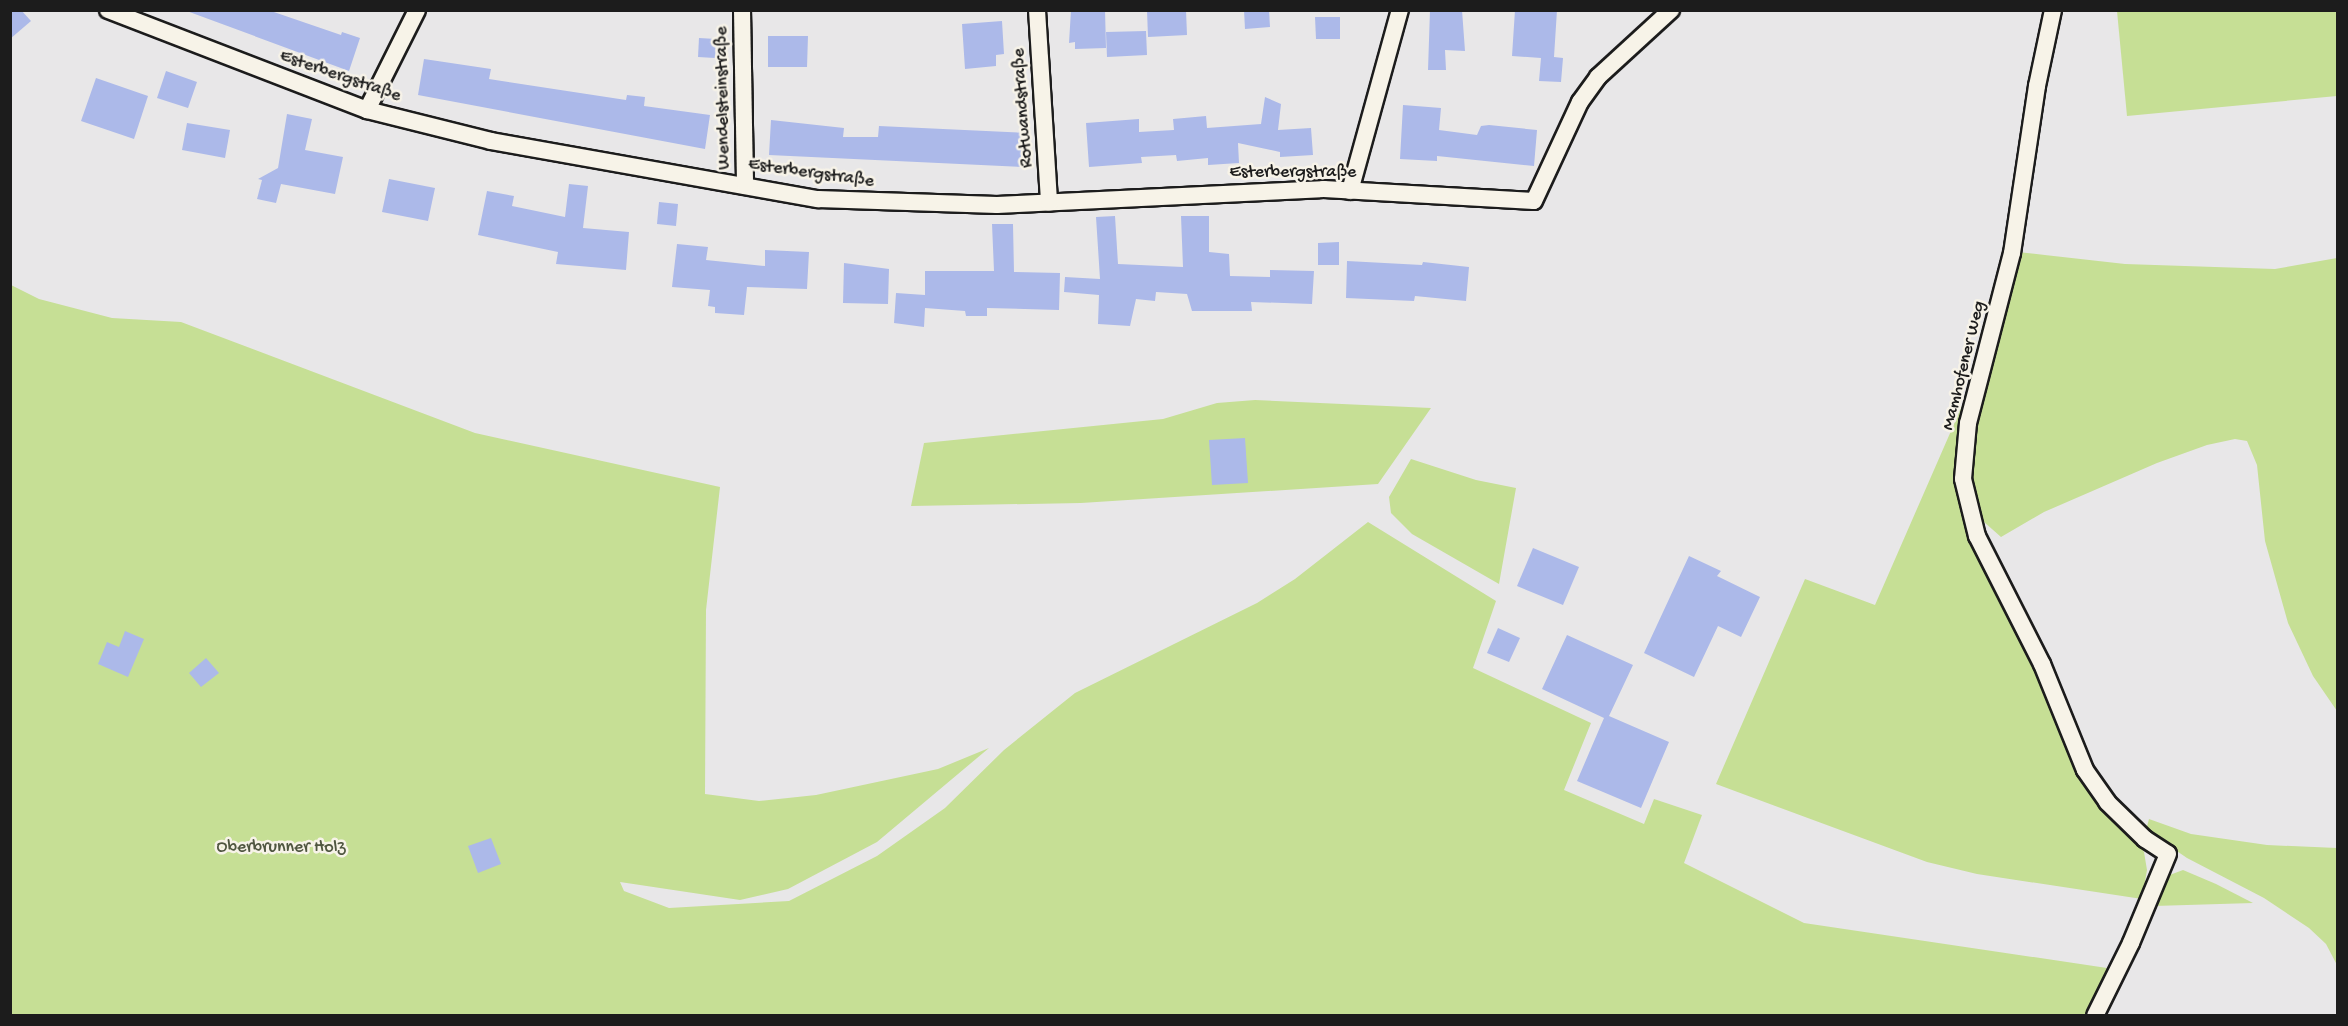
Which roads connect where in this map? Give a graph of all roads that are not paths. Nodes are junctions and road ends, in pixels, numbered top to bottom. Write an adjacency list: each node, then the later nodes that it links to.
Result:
1 (108, 10): 8 (street, Esterbergstraße)
2 (417, 10): 8 (street)
3 (742, 10): 9 (street, Wendelsteinstraße)
4 (1037, 10): 11 (street, Rotwandstraße)
5 (1400, 10): 10 (street)
6 (1671, 10): 10 (street, Esterbergstraße)
7 (2053, 10): 12 (street, Mamhofener Weg)
8 (367, 110): 9 (street, Esterbergstraße)
9 (746, 186): 11 (street, Esterbergstraße)
10 (1350, 191): 11 (street, Esterbergstraße)
11 (1049, 203)
12 (2095, 1016)

